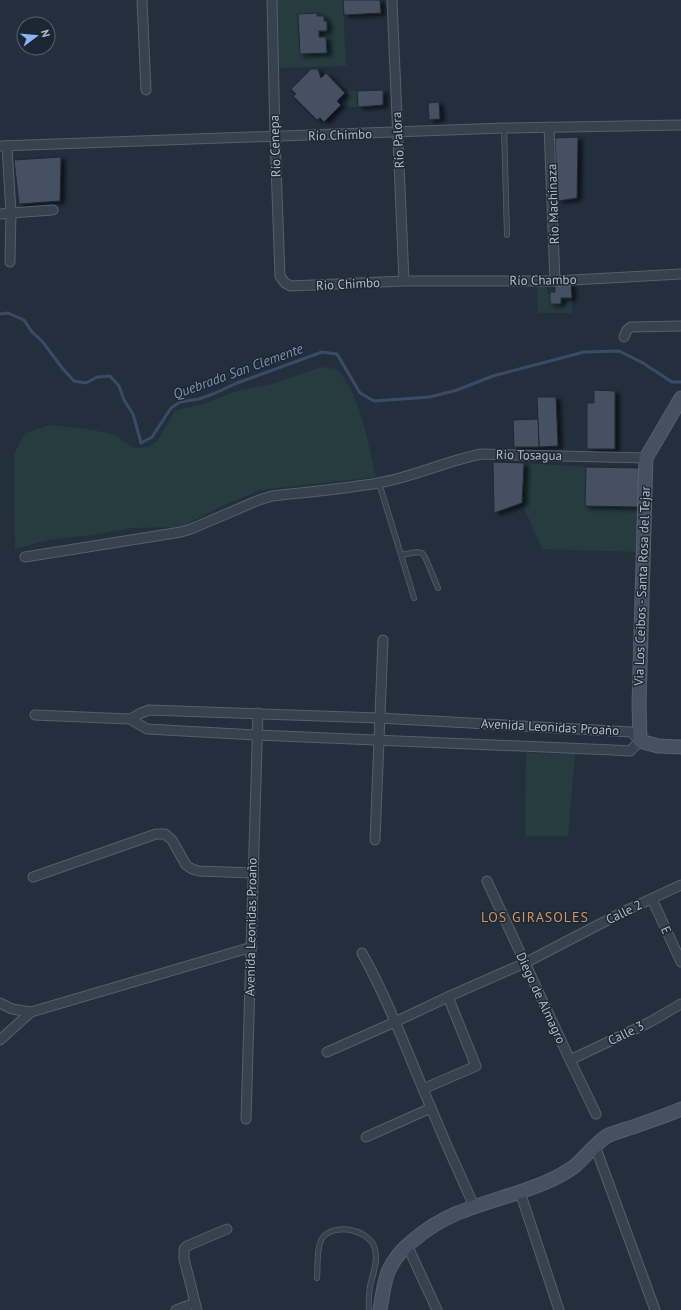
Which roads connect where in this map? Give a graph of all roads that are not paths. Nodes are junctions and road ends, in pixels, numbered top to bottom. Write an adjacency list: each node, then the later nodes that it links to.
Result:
1 (142, 0): 4 (street)
2 (272, 0): 9 (street, Río Cenepa)
3 (392, 0): 8 (street, Río Palora)
4 (146, 90)
5 (681, 125): 6 (street, Río Chimbo)
6 (549, 127): 7 (street, Río Chimbo); 18 (street, Río Machinaza)
7 (504, 128): 8 (street, Río Chimbo); 14 (lane)
8 (398, 132): 9 (street, Río Chimbo); 17 (street, Río Palora)
9 (274, 137): 10 (street, Río Chimbo); 19 (street, Río Cenepa)
10 (3, 146): 12 (street)
11 (53, 210): 12 (street)
12 (11, 213): 13 (street); 15 (street)
13 (0, 214)
14 (508, 235)
15 (10, 262)
16 (681, 274): 18 (street, Río Chambo)
17 (404, 281): 18 (street, Río Chambo); 19 (street, Rio Chimbo)
18 (555, 281)
19 (291, 286)
20 (681, 326): 21 (street)
21 (624, 337)
22 (681, 398): 23 (main road, Via Los Ceibos - Santa Rosa del Tejar)
23 (646, 458): 24 (street, Rio Tosagua); 36 (main road, Via Los Ceibos - Santa Rosa del Tejar)
24 (379, 483): 25 (lane); 26 (street, Rio Tosagua)
25 (401, 555): 27 (lane); 28 (lane)
26 (25, 558)
27 (438, 588)
28 (414, 598)
29 (383, 640): 32 (street)
30 (258, 713): 32 (street, Avenida Leonidas Proaño); 33 (street); 34 (street, Avenida Leonidas Proaño)
31 (35, 715): 33 (street)
32 (380, 718): 35 (street); 36 (street, Avenida Leonidas Proaño)
33 (130, 719): 34 (street)
34 (257, 735): 35 (street, Avenida Leonidas Proaño); 39 (street, Avenida Leonidas Proaño)
35 (378, 740): 36 (street, Avenida Leonidas Proaño); 38 (street)
36 (640, 741): 37 (main road)
37 (681, 747)
38 (375, 840)
39 (252, 873): 40 (street); 44 (street, Avenida Leonidas Proaño)
40 (33, 877)
41 (487, 881): 47 (street, Diego de Almagro)
42 (681, 885): 43 (street, Calle 2)
43 (652, 899): 46 (street, E); 47 (street, Calle 2)
44 (252, 947): 51 (street); 60 (street, Avenida Leonidas Proaño)
45 (362, 952): 52 (street)
46 (681, 962)
47 (525, 963): 48 (street, Calle 2); 55 (street, Diego de Almagro)
48 (448, 997): 52 (street, Calle 2); 56 (street)
49 (0, 1003): 51 (street)
50 (681, 1004): 55 (street, Calle 3)
51 (31, 1012): 53 (street)
52 (395, 1022): 54 (street, Calle 2); 56 (street)
53 (0, 1040)
54 (327, 1052)
55 (570, 1060): 59 (street, Diego de Almagro)
56 (423, 1089): 57 (street)
57 (431, 1108): 61 (street); 64 (street)
58 (681, 1109): 62 (main road)
59 (596, 1114)
60 (246, 1119)
61 (366, 1137)
62 (594, 1146): 63 (main road); 74 (street)
63 (520, 1192): 64 (main road); 73 (street)
64 (474, 1206): 66 (main road)
65 (227, 1229): 68 (street)
66 (407, 1245): 71 (main road); 72 (street)
67 (317, 1278): 70 (lane)
68 (196, 1306): 69 (street)
69 (176, 1310)
70 (369, 1310)
71 (380, 1310)
72 (437, 1310)
73 (559, 1310)
74 (654, 1310)

